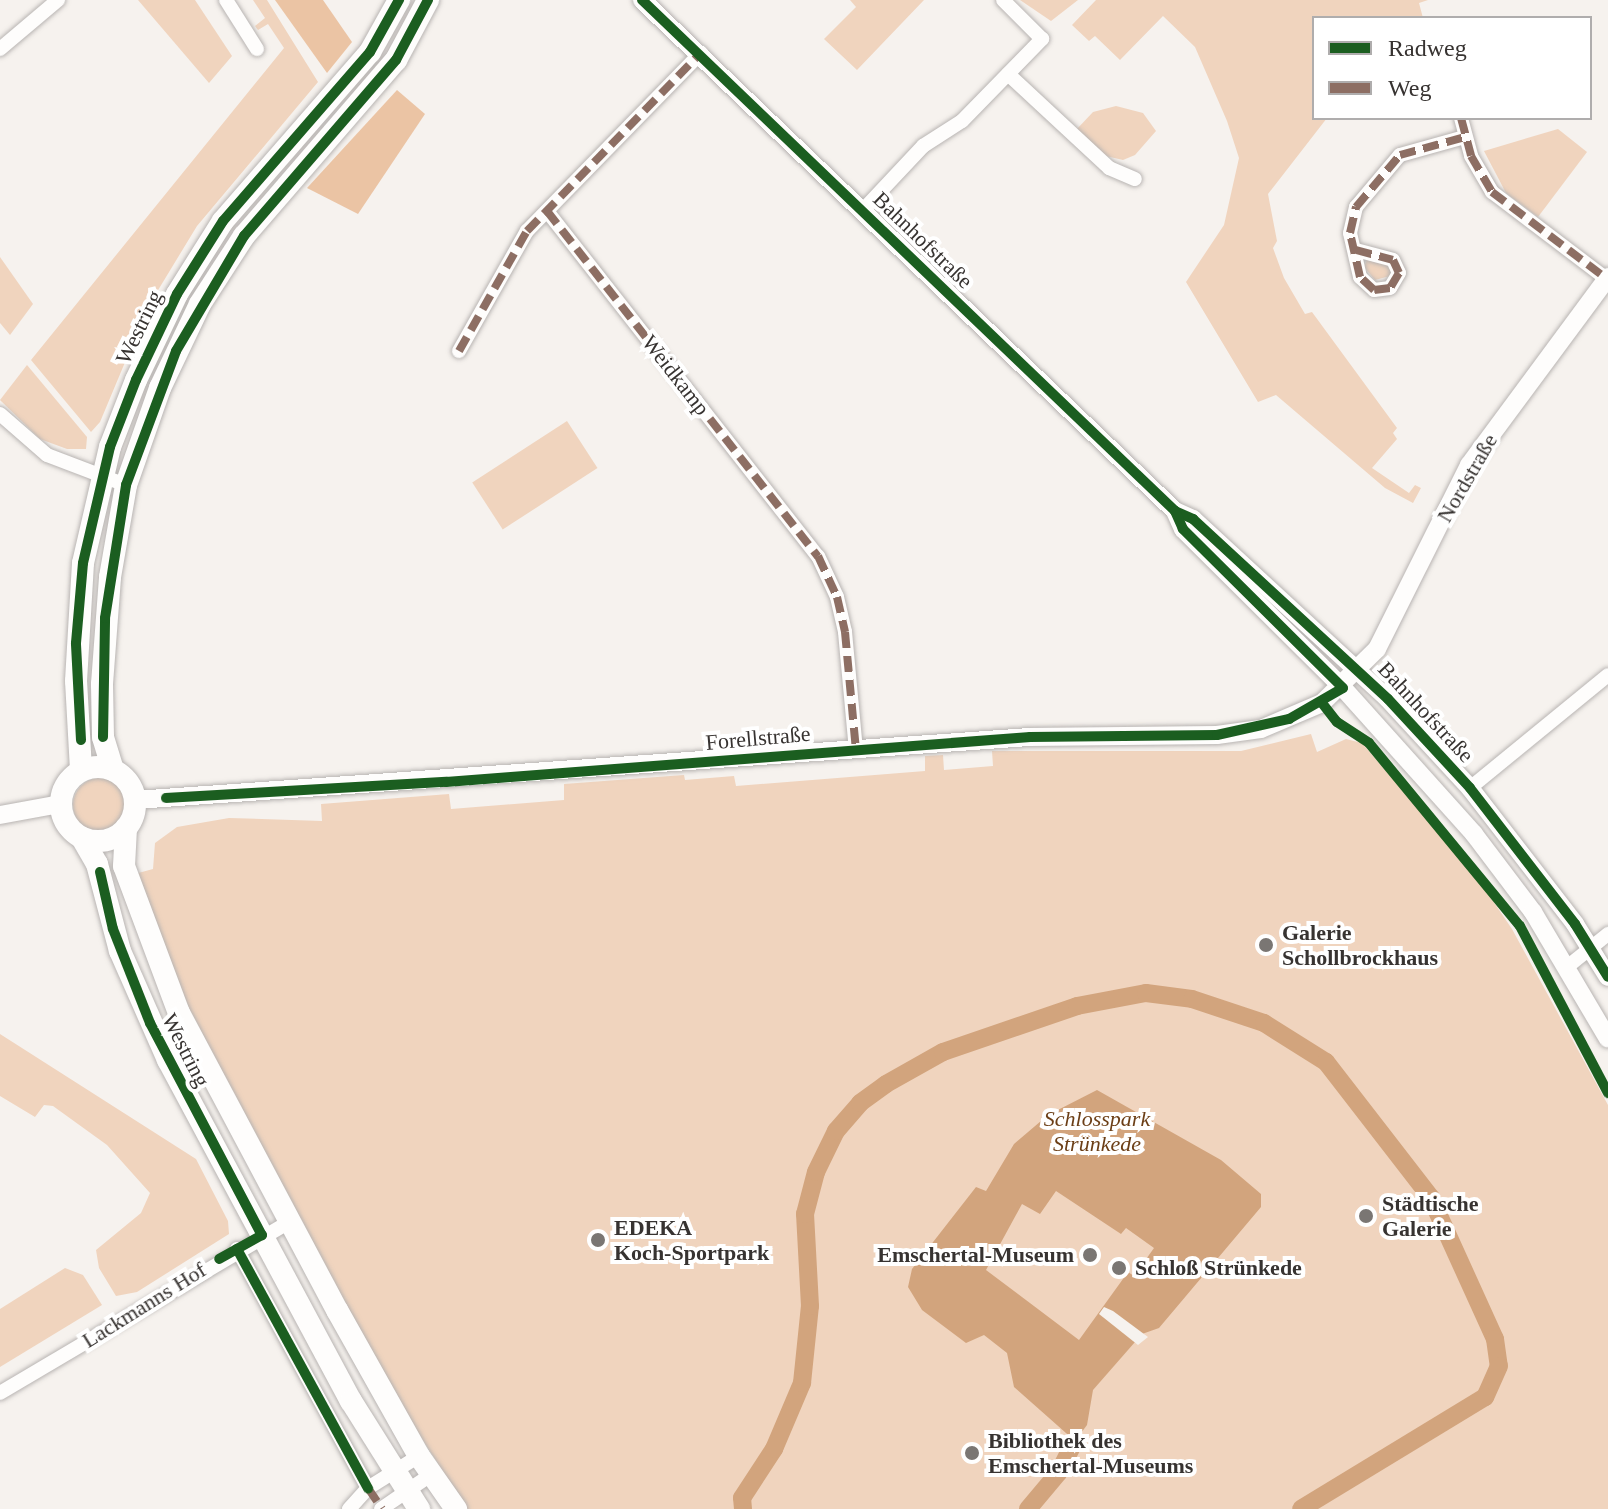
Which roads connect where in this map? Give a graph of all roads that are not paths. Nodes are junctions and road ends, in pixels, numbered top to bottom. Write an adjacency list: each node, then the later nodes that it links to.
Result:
1 (58, 0): 7 (street)
2 (226, 0): 8 (street)
3 (399, 0): 20 (main road, Westring)
4 (428, 0): 21 (main road, Westring)
5 (642, 0): 9 (street, Bahnhofstraße)
6 (1003, 0): 10 (street)
7 (0, 49)
8 (257, 49)
9 (701, 53): 14 (street, Bahnhofstraße); 15 (street)
10 (1008, 74): 13 (street); 14 (street)
11 (1461, 120): 12 (street)
12 (1465, 137): 16 (street); 17 (street)
13 (1135, 179)
14 (863, 210): 22 (street, Bahnhofstraße)
15 (547, 211): 18 (street); 26 (street, Weidkamp)
16 (1356, 250)
17 (1608, 279): 23 (street, Nordstraße)
18 (459, 351)
19 (0, 414): 20 (street)
20 (102, 478): 21 (street); 27 (main road, Westring)
21 (126, 485): 28 (main road, Westring)
22 (1175, 511): 23 (street, Bahnhofstraße); 25 (street, Bahnhofstraße)
23 (1360, 671): 25 (street, Nordstraße); 29 (street, Bahnhofstraße)
24 (1608, 675): 29 (street)
25 (1343, 688): 26 (street, Forellstraße); 37 (street, Bahnhofstraße)
26 (856, 750): 30 (street, Forellstraße)
27 (81, 770): 28 (main road); 31 (main road)
28 (113, 770): 30 (main road)
29 (1470, 788): 36 (street, Bahnhofstraße)
30 (135, 800): 33 (main road)
31 (60, 804): 32 (street); 34 (main road)
32 (0, 815)
33 (126, 828): 34 (main road); 40 (main road, Westring)
34 (82, 838): 41 (main road, Westring)
35 (1608, 934): 36 (street)
36 (1591, 948): 37 (street); 38 (street, Bahnhofstraße)
37 (1567, 967): 39 (street, Bahnhofstraße)
38 (1608, 977)
39 (1608, 1039)
40 (289, 1222): 41 (street, Lackmanns Hof); 44 (main road, Westring)
41 (262, 1235): 42 (street, Lackmanns Hof); 45 (main road, Westring)
42 (237, 1249): 43 (street, Lackmanns Hof); 46 (street)
43 (0, 1393)
44 (426, 1465): 45 (street); 47 (street); 50 (main road, Westring)
45 (394, 1472): 46 (street); 47 (main road, Westring)
46 (368, 1488): 48 (street)
47 (413, 1500): 49 (street)
48 (349, 1509)
49 (381, 1509)
50 (456, 1509)

